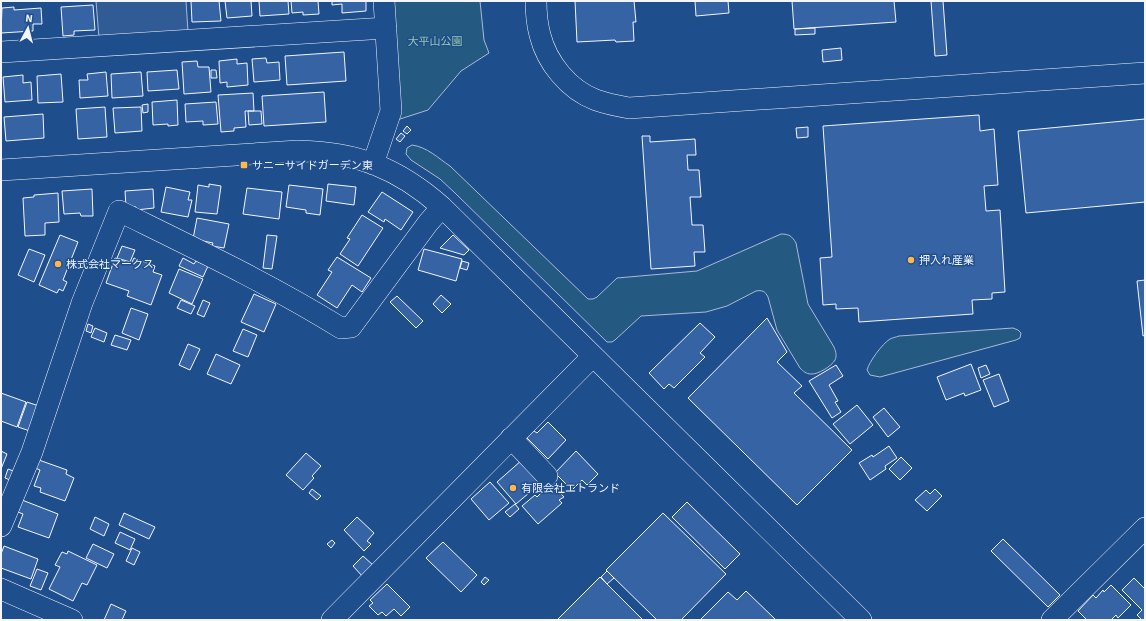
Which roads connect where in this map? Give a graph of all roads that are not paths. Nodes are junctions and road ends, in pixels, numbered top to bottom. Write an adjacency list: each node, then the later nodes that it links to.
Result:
1 (384, 1): 3 (street)
2 (536, 1): 5 (street)
3 (386, 28): 4 (street); 6 (street)
4 (1, 52)
5 (1145, 73)
6 (373, 164): 7 (street); 8 (street)
7 (1, 170)
8 (442, 208): 9 (street); 12 (street)
9 (593, 356): 10 (street); 17 (street)
10 (511, 438): 11 (street); 16 (street)
11 (547, 476)
12 (1, 526)
13 (1145, 528): 18 (street)
14 (1, 589): 15 (street)
15 (72, 620)
16 (332, 620)
17 (861, 620)
18 (1052, 620)

